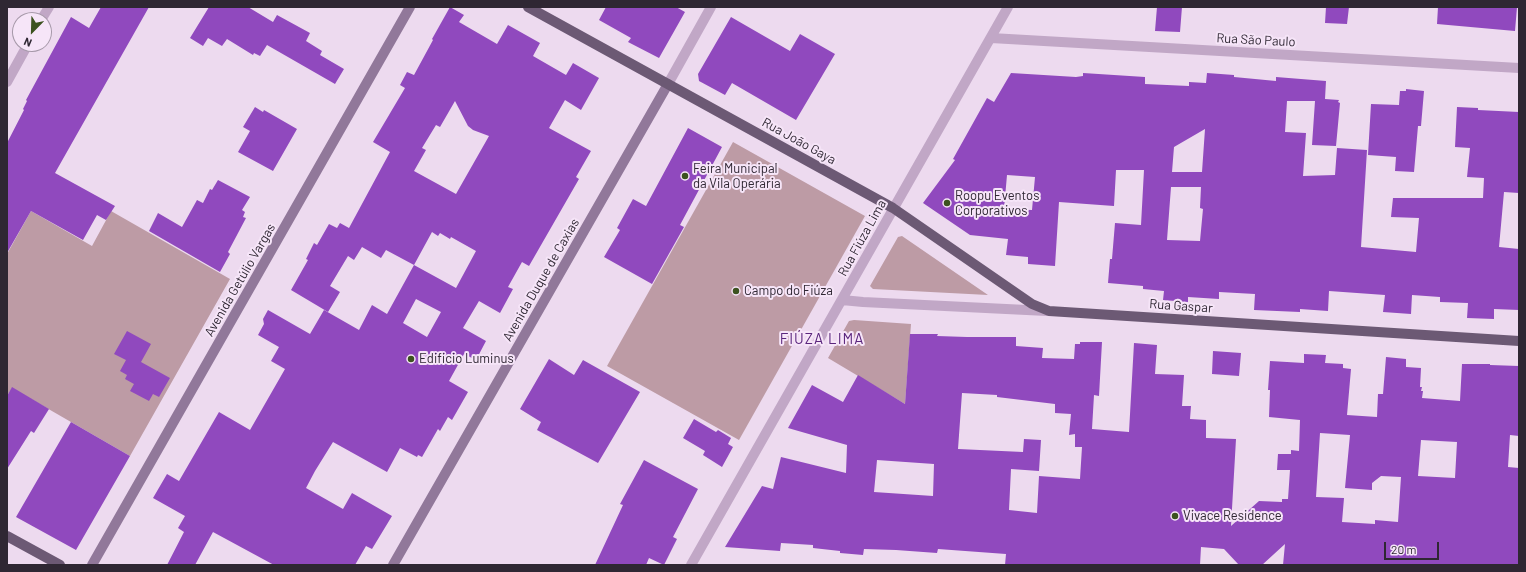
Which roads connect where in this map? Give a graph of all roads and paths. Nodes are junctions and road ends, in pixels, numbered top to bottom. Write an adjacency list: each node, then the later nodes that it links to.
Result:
1 (410, 7): 16 (street, Avenida Getúlio Vargas)
2 (528, 7): 9 (main road, Rua João Gaya)
3 (711, 7): 9 (street, Avenida Duque de Caxias)
4 (1008, 7): 5 (street, Rua Fiúza Lima)
5 (991, 38): 7 (street, Rua São Paulo); 10 (street, Rua Fiúza Lima)
6 (24, 52): 8 (street)
7 (1519, 68)
8 (7, 82)
9 (668, 84): 10 (main road, Rua João Gaya); 17 (street, Avenida Duque de Caxias)
10 (893, 208): 11 (street, Rua Fiúza Lima); 12 (main road, Rua João Gaya)
11 (842, 300): 12 (street, Rua Gaspar); 18 (street, Rua Fiúza Lima)
12 (1049, 311): 13 (main road, Rua Gaspar)
13 (1519, 341)
14 (7, 536): 15 (main road)
15 (60, 565)
16 (92, 565)
17 (393, 565)
18 (691, 565)

